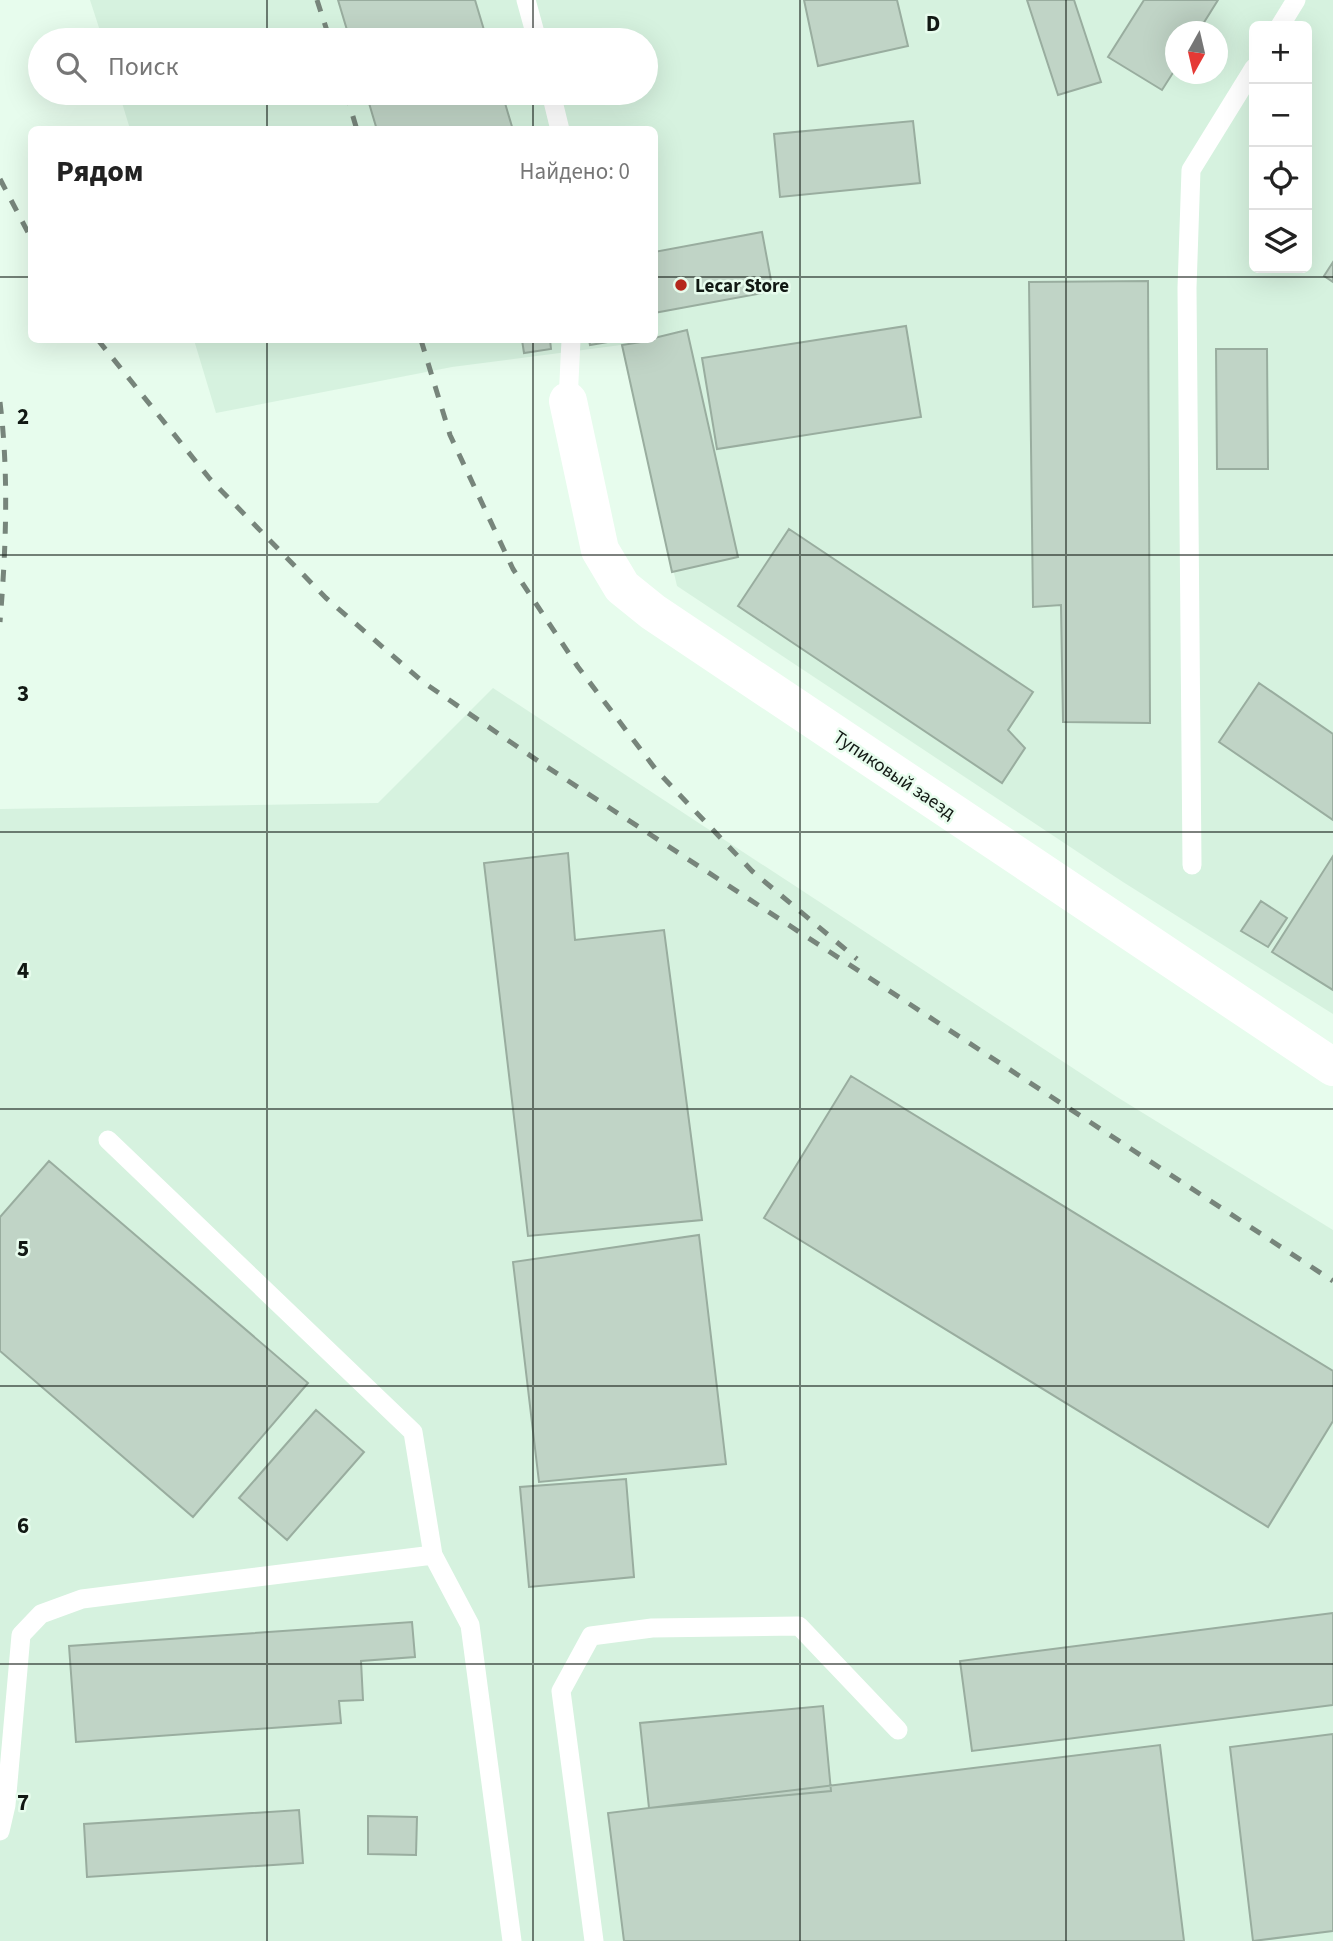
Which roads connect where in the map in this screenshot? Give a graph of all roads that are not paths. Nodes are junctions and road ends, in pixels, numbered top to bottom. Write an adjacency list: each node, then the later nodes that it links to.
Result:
1 (526, 0): 4 (lane)
2 (1296, 0): 3 (lane)
3 (1283, 21)
4 (534, 28)
5 (1249, 76): 10 (lane)
6 (554, 105): 7 (lane)
7 (559, 126)
8 (571, 343): 9 (lane)
9 (568, 401): 11 (street, Тупиковый заезд)
10 (1192, 865)
11 (1333, 1067)
12 (108, 1140): 13 (lane)
13 (433, 1555): 15 (lane); 16 (lane)
14 (898, 1730): 17 (lane)
15 (0, 1831)
16 (512, 1941)
17 (594, 1941)

